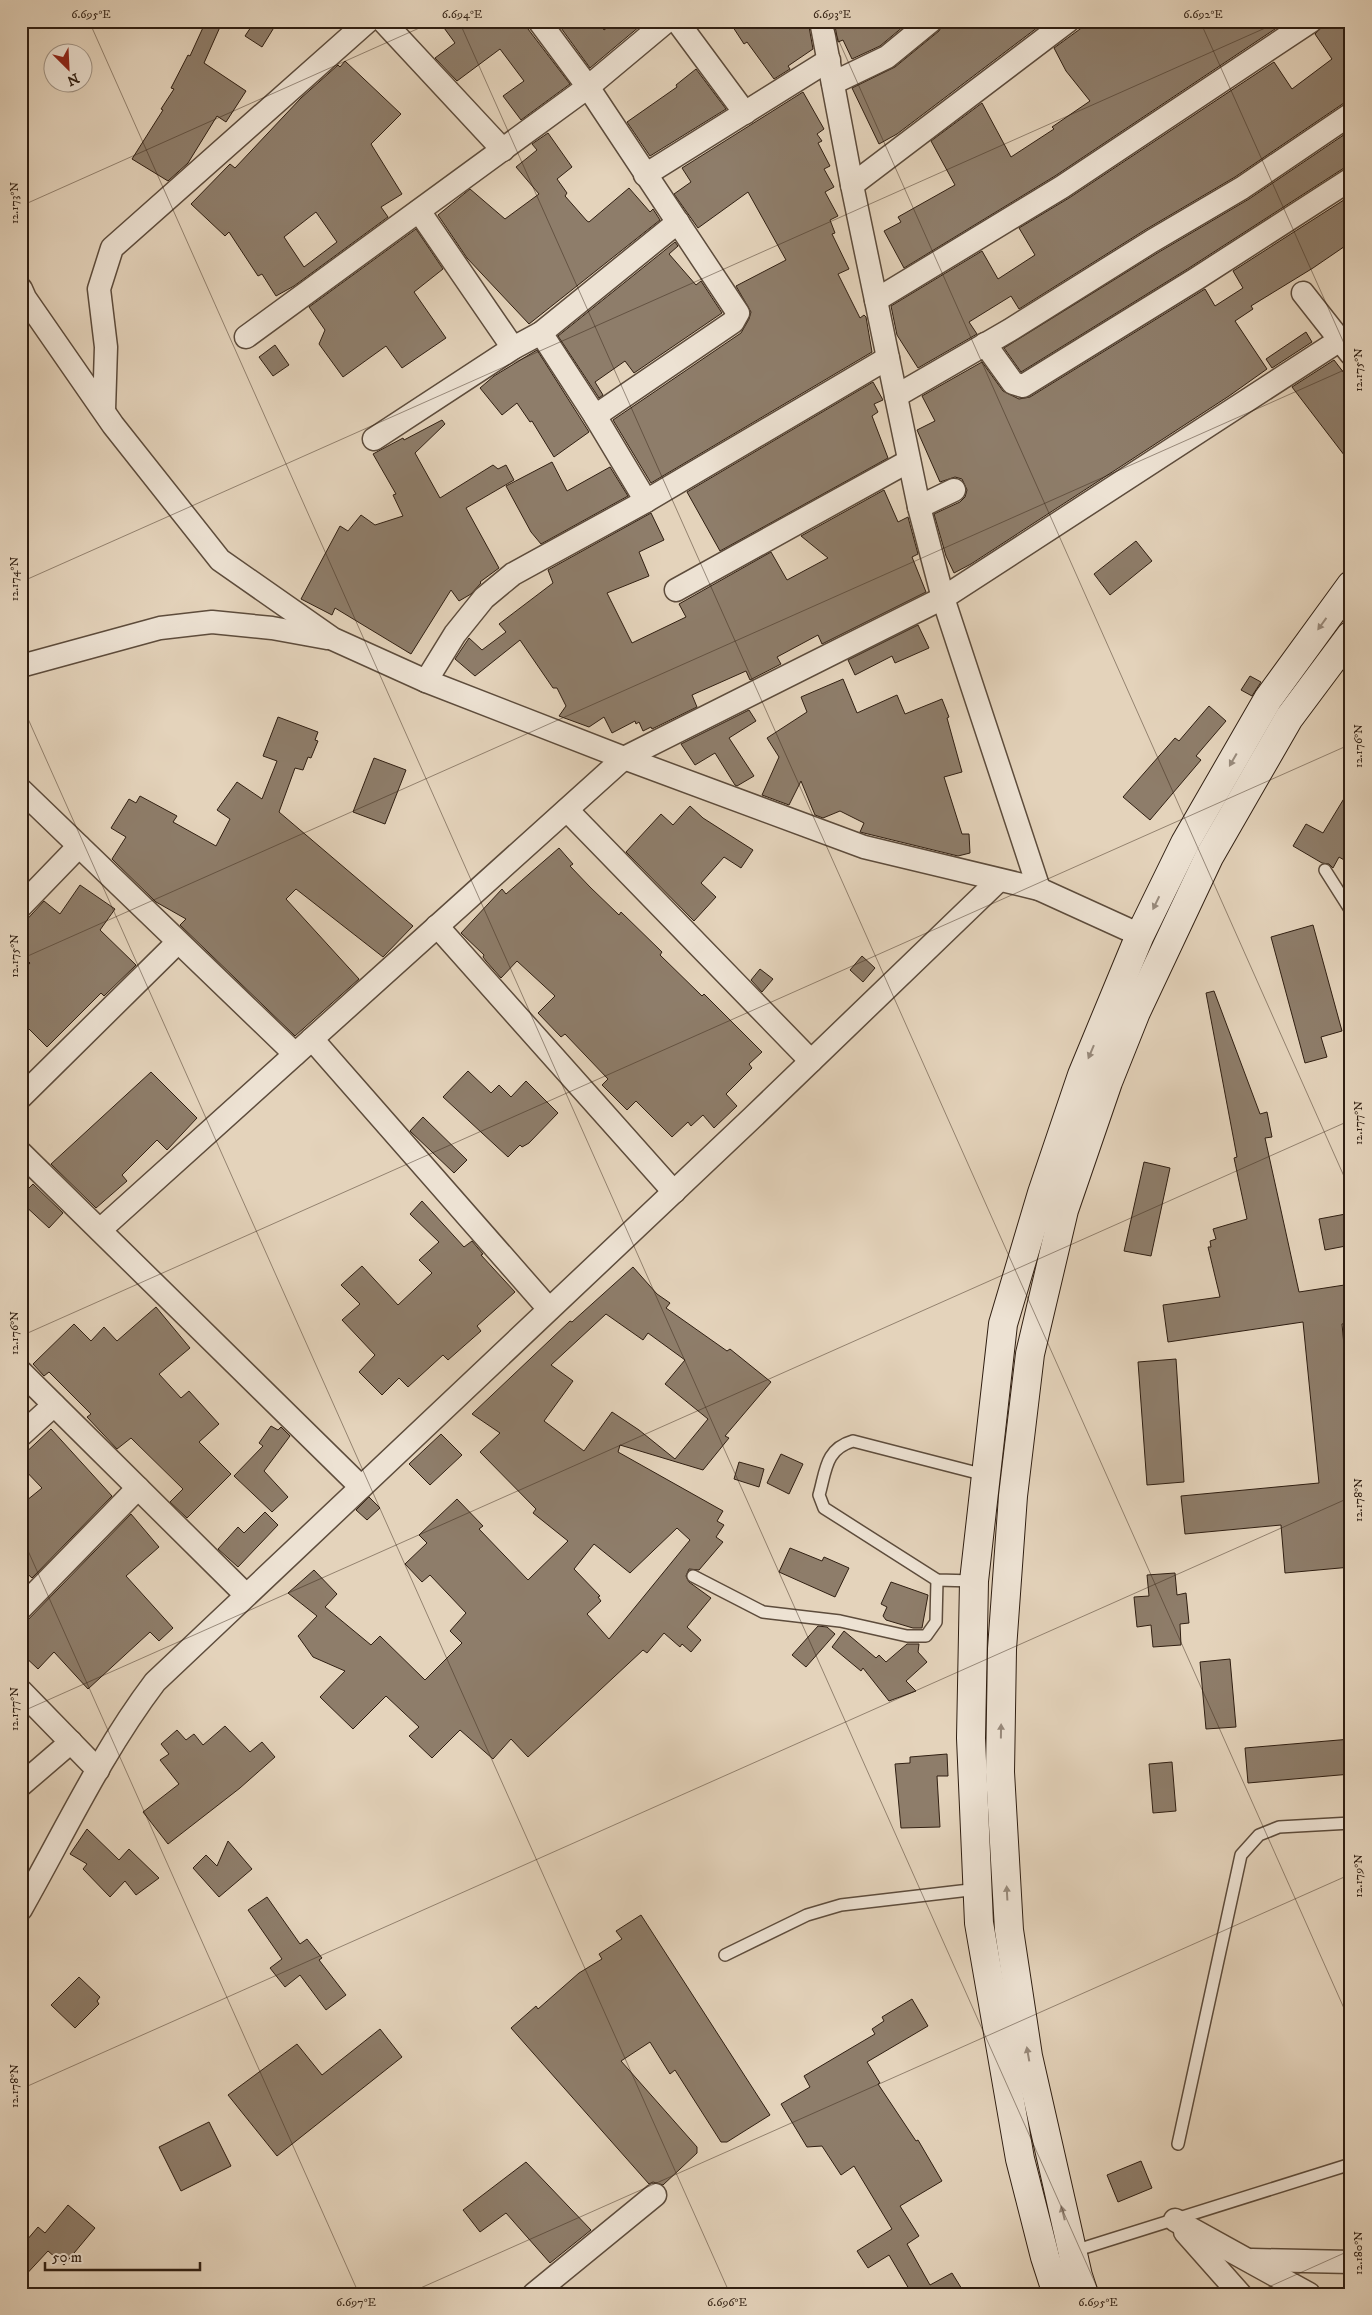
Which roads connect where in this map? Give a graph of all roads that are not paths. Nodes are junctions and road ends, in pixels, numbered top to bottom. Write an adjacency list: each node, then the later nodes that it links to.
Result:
1 (368, 21): 31 (street)
2 (384, 21): 15 (street)
3 (539, 21): 12 (street)
4 (667, 21): 12 (street)
5 (678, 21): 13 (street)
6 (821, 21): 10 (street)
7 (931, 21): 11 (street)
8 (1068, 21): 18 (street)
9 (1311, 21): 23 (street)
10 (829, 60): 11 (street); 13 (street)
11 (833, 83): 18 (street)
12 (588, 87): 15 (street); 16 (street)
13 (745, 113): 16 (street)
14 (1351, 114): 26 (street)
15 (503, 150): 19 (street)
16 (645, 175): 20 (street)
17 (1351, 179): 26 (street)
18 (852, 185): 23 (street)
19 (419, 211): 25 (street); 28 (street)
20 (678, 222): 24 (street); 32 (street)
21 (21, 289): 31 (street)
22 (1304, 293): 27 (street)
23 (876, 300): 29 (street)
24 (541, 333): 28 (street); 32 (street)
25 (246, 337)
26 (985, 344): 30 (street)
27 (1345, 347): 40 (street)
28 (513, 348): 33 (street)
29 (888, 358): 30 (street); 36 (street)
30 (896, 396): 34 (street)
31 (104, 410): 42 (street)
32 (595, 416): 36 (street)
33 (374, 439)
34 (909, 460): 37 (street); 39 (street)
35 (954, 490): 37 (street)
36 (646, 501): 44 (street)
37 (919, 507): 40 (street)
38 (1351, 585): 55 (street, one-way to 55)
39 (676, 590)
40 (943, 598): 45 (street); 51 (street)
41 (1351, 635): 88 (street, one-way to 41)
42 (333, 639): 43 (street); 44 (street)
43 (21, 666)
44 (426, 681): 45 (street)
45 (624, 758): 47 (street); 50 (street)
46 (21, 790): 48 (street)
47 (567, 810): 54 (street); 59 (street)
48 (79, 846): 52 (street); 56 (street)
49 (1325, 870): 53 (lane)
50 (999, 880): 51 (street); 59 (street)
51 (1039, 889): 55 (street)
52 (21, 906)
53 (1351, 911)
54 (438, 926): 57 (street); 62 (street)
55 (1140, 935): 68 (street, one-way to 68)
56 (178, 942): 58 (street); 60 (street)
57 (312, 1039): 58 (street); 64 (street)
58 (295, 1054): 63 (street)
59 (811, 1061): 62 (street)
60 (21, 1096)
61 (21, 1153): 63 (street)
62 (674, 1192): 64 (street)
63 (100, 1230): 69 (street)
64 (549, 1309): 69 (street)
65 (21, 1372): 66 (street)
66 (54, 1405): 67 (street); 70 (street)
67 (21, 1435)
68 (985, 1475): 72 (lane); 73 (street)
69 (361, 1487): 74 (street)
70 (138, 1488): 74 (street); 75 (street)
71 (693, 1576): 72 (lane)
72 (937, 1580): 73 (lane)
73 (974, 1581): 81 (street)
74 (246, 1595): 78 (street)
75 (21, 1608)
76 (21, 1691): 77 (street)
77 (71, 1742): 78 (street); 79 (street)
78 (98, 1770): 82 (street)
79 (21, 1784)
80 (1351, 1823): 84 (lane)
81 (978, 1889): 83 (lane); 88 (street)
82 (21, 1909)
83 (725, 1955)
84 (1178, 2144)
85 (1351, 2164): 87 (lane)
86 (655, 2195): 91 (street)
87 (1175, 2220): 88 (lane); 89 (street); 94 (street)
88 (1058, 2254): 92 (street); 93 (street)
89 (1248, 2260): 90 (street); 95 (street)
90 (1351, 2262)
91 (534, 2294)
92 (1057, 2294)
93 (1084, 2294)
94 (1240, 2294)
95 (1309, 2294)

